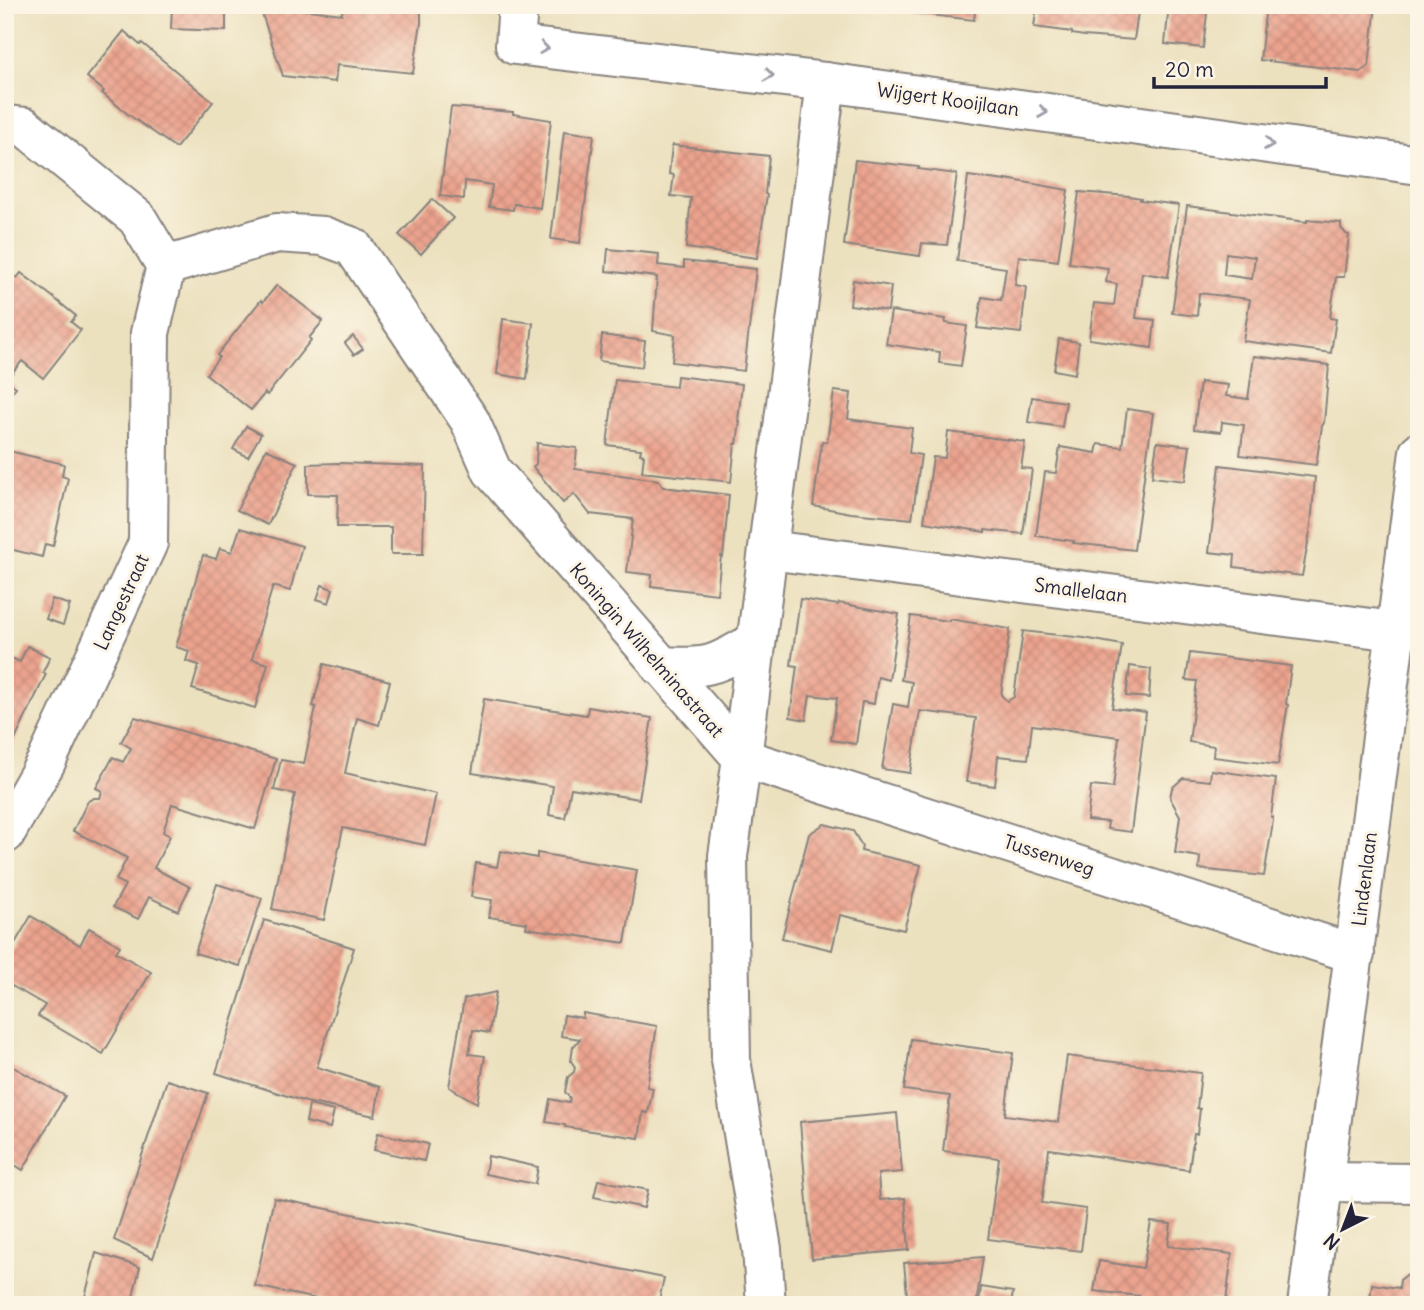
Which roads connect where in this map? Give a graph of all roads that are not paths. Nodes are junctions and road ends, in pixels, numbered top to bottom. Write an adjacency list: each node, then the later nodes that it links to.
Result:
1 (519, 5): 2 (street, Wijgert Kooijlaan, one-way to 2)
2 (826, 82): 4 (street, Wijgert Kooijlaan, one-way to 4); 7 (street)
3 (5, 125): 5 (street)
4 (1419, 165)
5 (166, 266): 10 (street, Koningin Wilhelminastraat); 12 (street, Langestraat)
6 (1419, 452): 8 (street, Lindenlaan)
7 (769, 550): 8 (street, Smallelaan); 9 (street)
8 (1394, 631): 13 (street, Lindenlaan)
9 (756, 641): 10 (street); 11 (street)
10 (660, 666): 11 (street, Koningin Wilhelminastraat)
11 (742, 758): 13 (street, Tussenweg); 16 (street)
12 (5, 834)
13 (1355, 954): 14 (street, Lindenlaan)
14 (1324, 1182): 15 (street); 17 (street, Lindenlaan)
15 (1419, 1183)
16 (766, 1305)
17 (1307, 1305)

